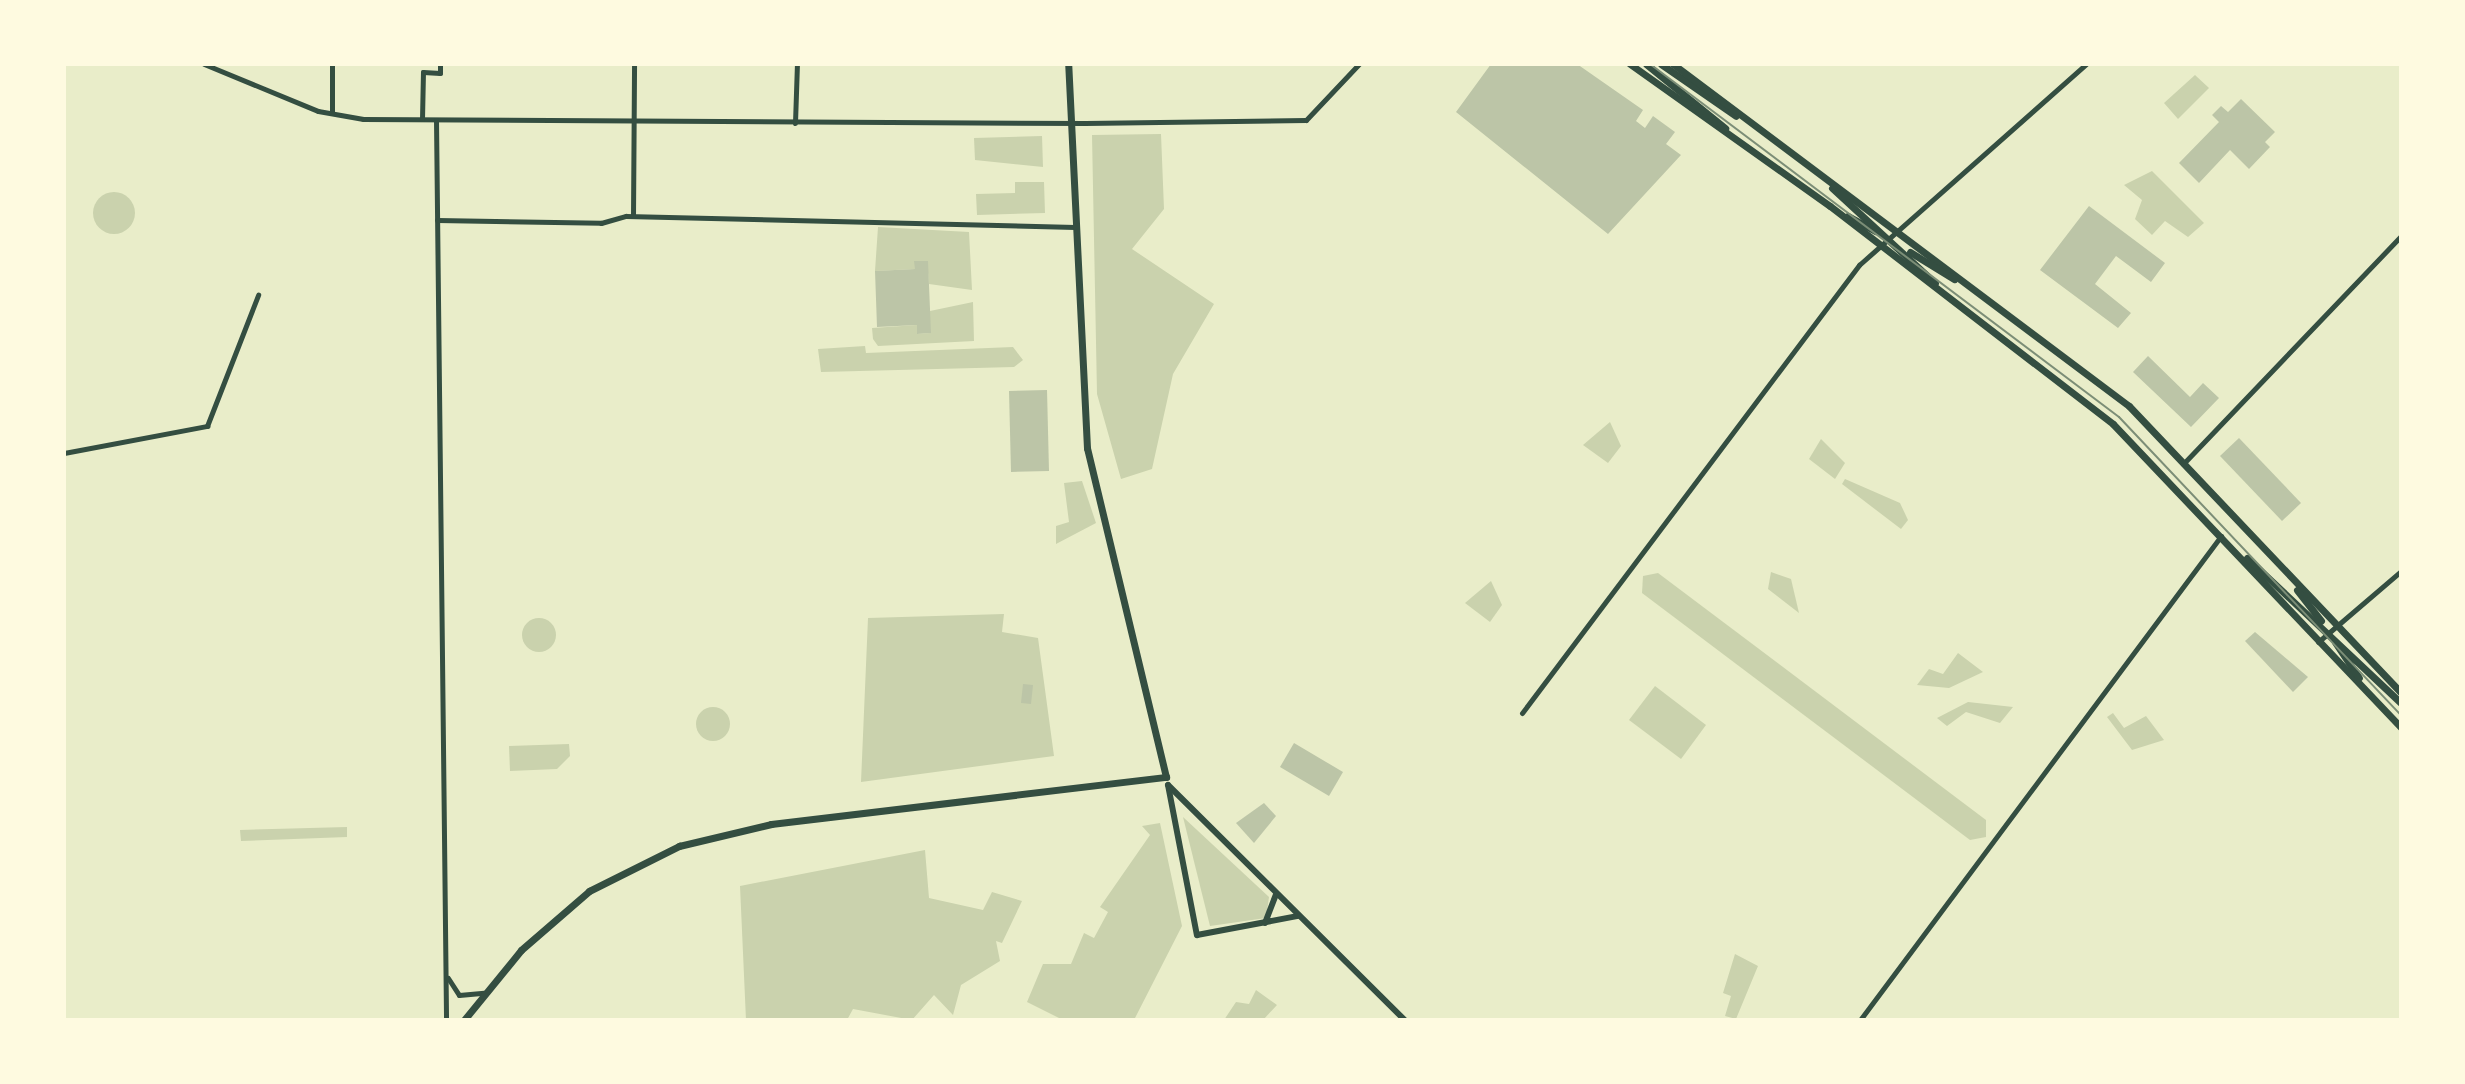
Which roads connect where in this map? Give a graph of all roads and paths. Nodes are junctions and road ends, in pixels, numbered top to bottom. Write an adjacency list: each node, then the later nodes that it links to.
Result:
1 (204, 64): 13 (street)
2 (332, 64): 15 (street)
3 (440, 64): 16 (street)
4 (634, 64): 18 (street)
5 (797, 64): 19 (street)
6 (1068, 64): 20 (main road)
7 (1359, 64): 20 (street)
8 (1630, 64): 21 (main road)
9 (1646, 64): 21 (main road)
10 (1661, 64): 22 (main road)
11 (1673, 64): 14 (main road)
12 (2086, 64): 27 (street)
13 (211, 65): 15 (street)
14 (1683, 67): 22 (main road)
15 (332, 113): 16 (street)
16 (422, 119): 17 (street)
17 (436, 120): 18 (street); 25 (street)
18 (634, 122): 19 (street); 24 (street)
19 (795, 123): 20 (street)
20 (1071, 123): 26 (main road)
21 (1744, 145): 23 (main road)
22 (1793, 154): 27 (main road); 29 (main road)
23 (1830, 206): 29 (main road); 30 (main road)
24 (633, 216): 25 (street); 26 (street)
25 (437, 220): 51 (street)
26 (1075, 227): 47 (main road)
27 (1899, 233): 29 (street); 32 (main road)
28 (2401, 236): 35 (street)
29 (1890, 240): 30 (street); 32 (main road); 33 (main road)
30 (1880, 247): 33 (main road); 45 (street)
31 (258, 295): 34 (street)
32 (1980, 295): 35 (main road)
33 (1947, 296): 36 (main road)
34 (64, 453)
35 (2183, 464): 37 (main road)
36 (2222, 535): 40 (main road); 41 (main road); 56 (street)
37 (2281, 570): 39 (main road); 40 (main road)
38 (2401, 571): 39 (street)
39 (2338, 623): 40 (street); 43 (main road)
40 (2329, 632): 41 (street); 42 (main road); 44 (main road)
41 (2317, 642): 42 (main road)
42 (2364, 687): 46 (main road)
43 (2401, 693)
44 (2401, 703)
45 (1522, 713)
46 (2401, 728)
47 (1167, 781): 48 (street); 50 (street); 52 (main road)
48 (1276, 894): 49 (street); 50 (street)
49 (1298, 916): 50 (street); 55 (street)
50 (1265, 923)
51 (446, 965): 52 (street); 53 (street)
52 (484, 993): 54 (main road)
53 (446, 1020)
54 (464, 1020)
55 (1405, 1020)
56 (1860, 1020)

